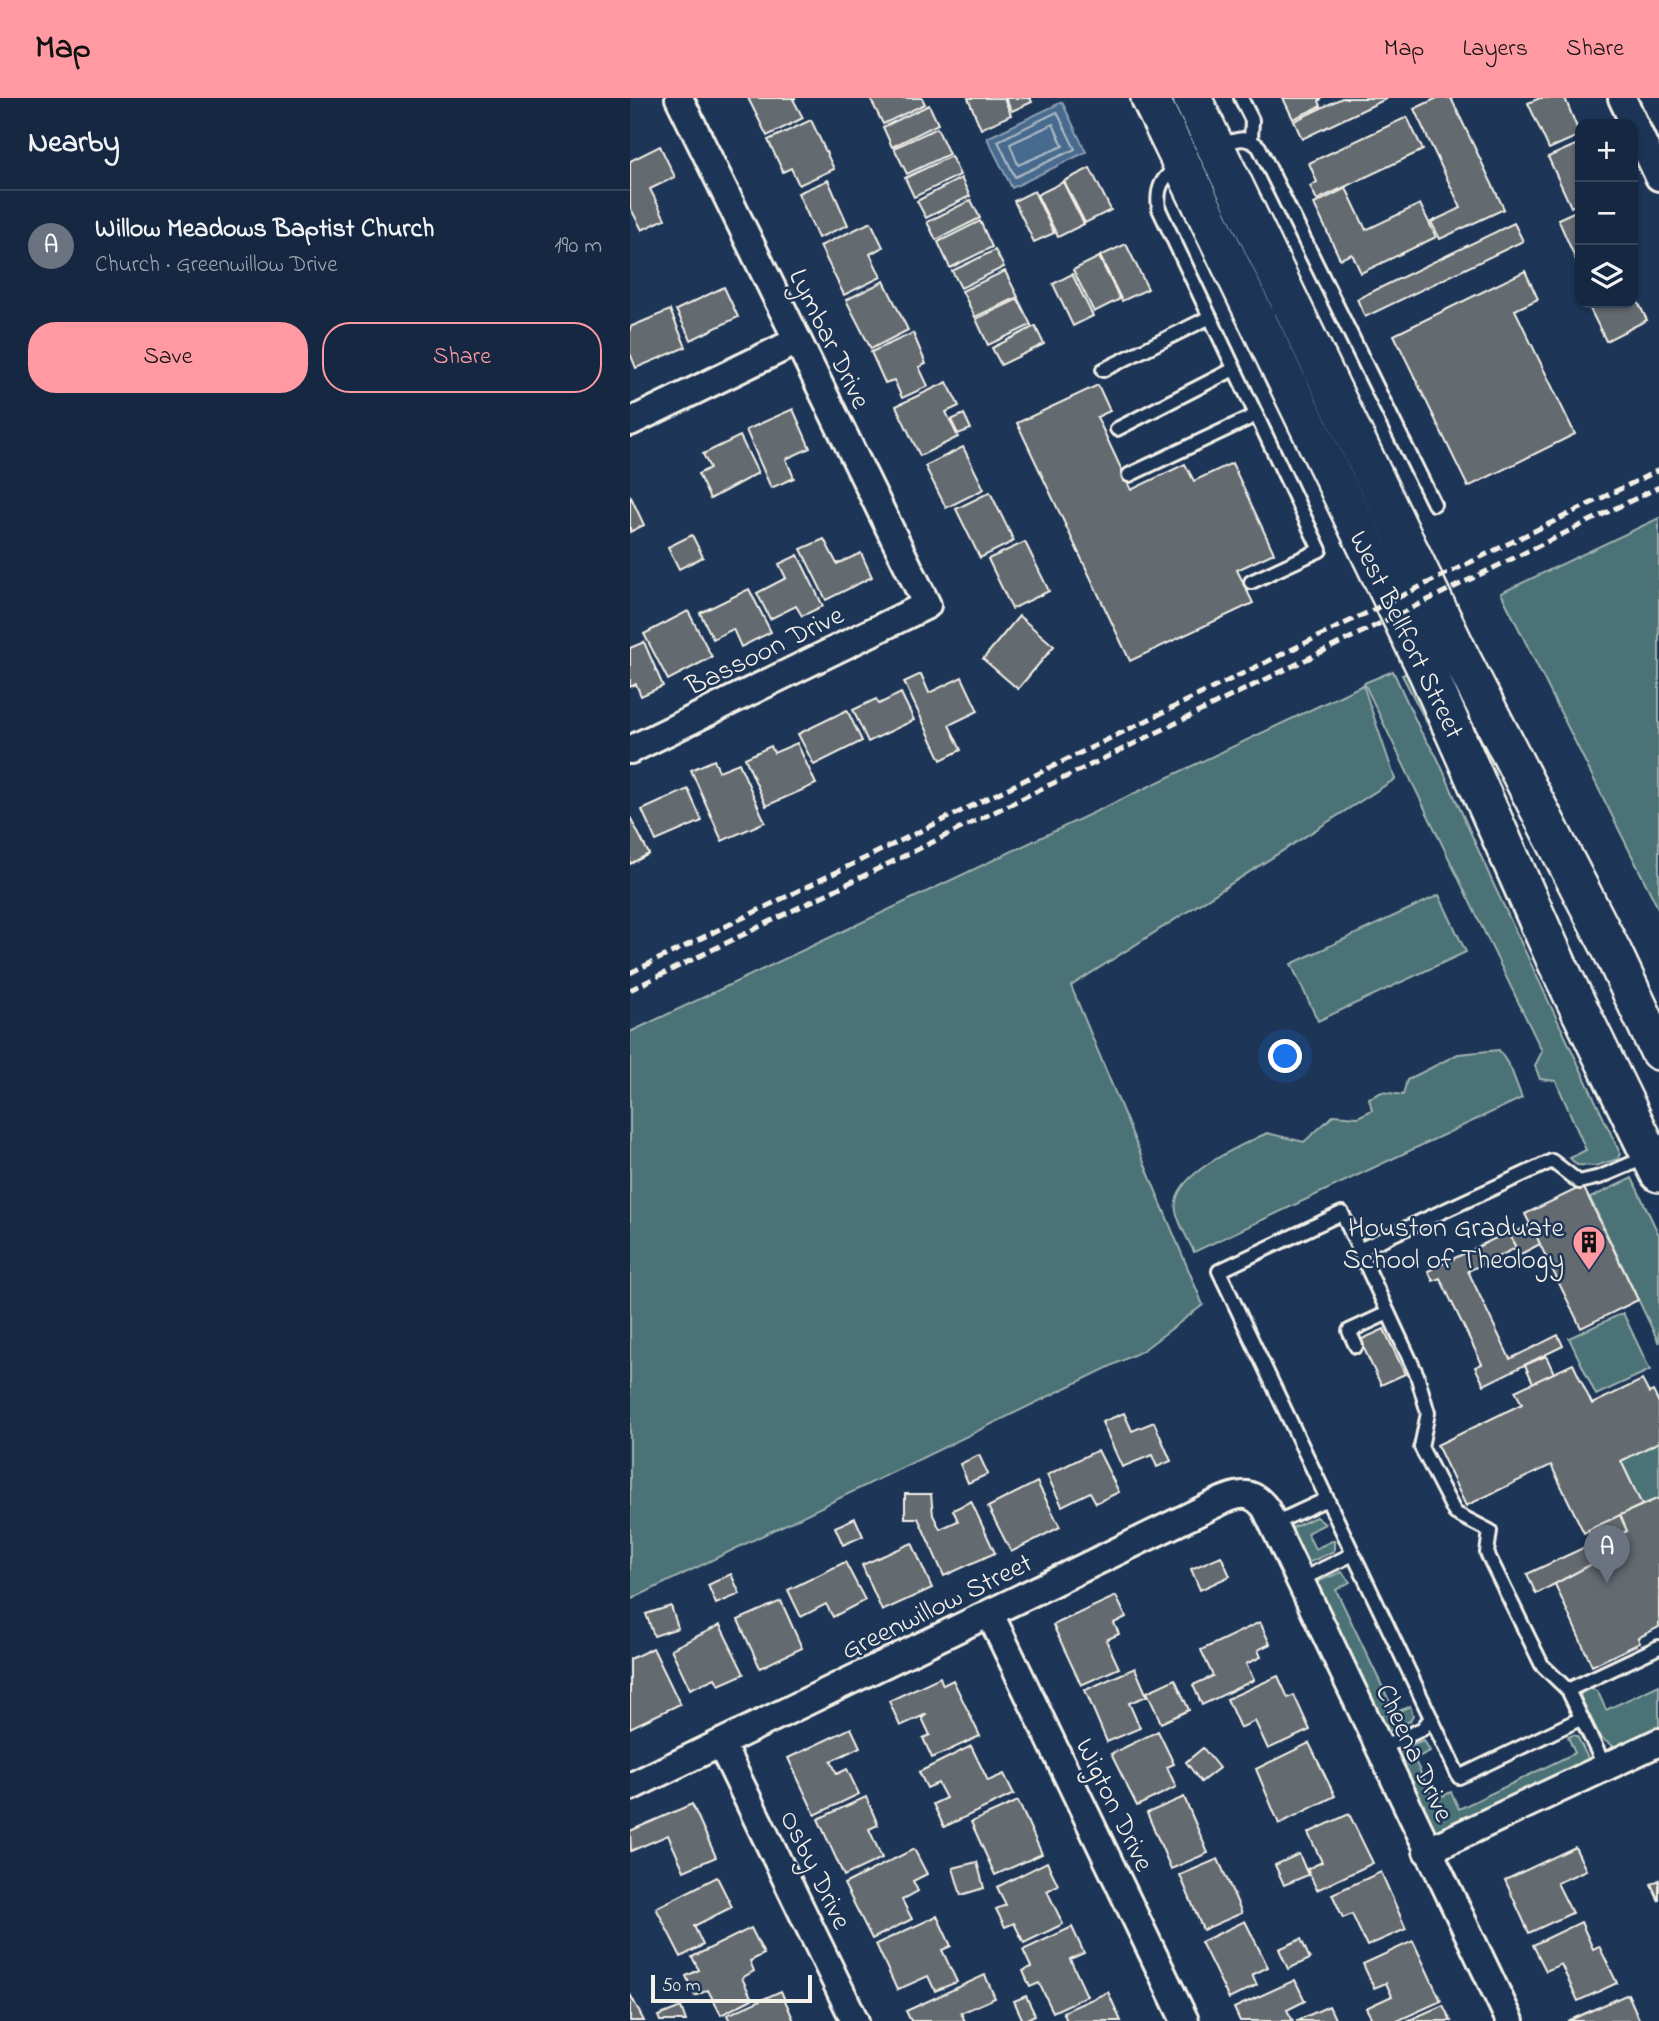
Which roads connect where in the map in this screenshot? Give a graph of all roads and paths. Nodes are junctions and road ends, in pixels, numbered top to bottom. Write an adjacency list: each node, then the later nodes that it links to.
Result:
1 (679, 98): 11 (street, Lymbar Drive)
2 (1150, 98): 8 (main road, West Bellfort Street)
3 (1192, 98): 7 (main road, West Bellfort Street)
4 (1241, 98): 6 (lane)
5 (1622, 98): 9 (street)
6 (1251, 139): 7 (lane); 18 (lane)
7 (1216, 148): 8 (main road); 22 (main road, West Bellfort Street)
8 (1181, 164): 10 (lane); 23 (main road, West Bellfort Street)
9 (1659, 177)
10 (1210, 317): 12 (lane); 13 (lane)
11 (797, 341): 15 (street); 20 (street, Lymbar Drive)
12 (1234, 369): 14 (lane); 16 (lane)
13 (1103, 370)
14 (1256, 415): 17 (lane); 19 (lane)
15 (630, 422)
16 (1117, 429)
17 (1129, 475)
18 (1434, 504)
19 (1251, 582)
20 (927, 605): 21 (street, Bassoon Drive)
21 (630, 750)
22 (1659, 1051)
23 (1656, 1160): 24 (lane)
24 (1359, 1250): 25 (lane); 27 (lane)
25 (1388, 1313): 26 (lane); 33 (lane)
26 (1356, 1346)
27 (1327, 1499): 28 (lane); 29 (lane)
28 (1270, 1517): 30 (street, Cheena Drive); 31 (street, Greenwillow Street)
29 (1353, 1554): 30 (lane); 34 (lane)
30 (1300, 1580): 38 (street, Cheena Drive)
31 (990, 1614): 37 (street, Greenwillow Street); 43 (street, Wigton Drive)
32 (1659, 1647): 33 (lane)
33 (1569, 1690): 35 (lane)
34 (1431, 1718): 35 (lane); 38 (lane)
35 (1582, 1718): 39 (lane)
36 (1659, 1742): 39 (street)
37 (722, 1744): 40 (street, Greenwillow Street); 42 (street, Osby Drive)
38 (1380, 1749): 41 (street, Cheena Drive)
39 (1605, 1767): 41 (street)
40 (630, 1787)
41 (1427, 1851): 44 (street, Cheena Drive)
42 (855, 2021)
43 (1185, 2021)
44 (1510, 2021)

